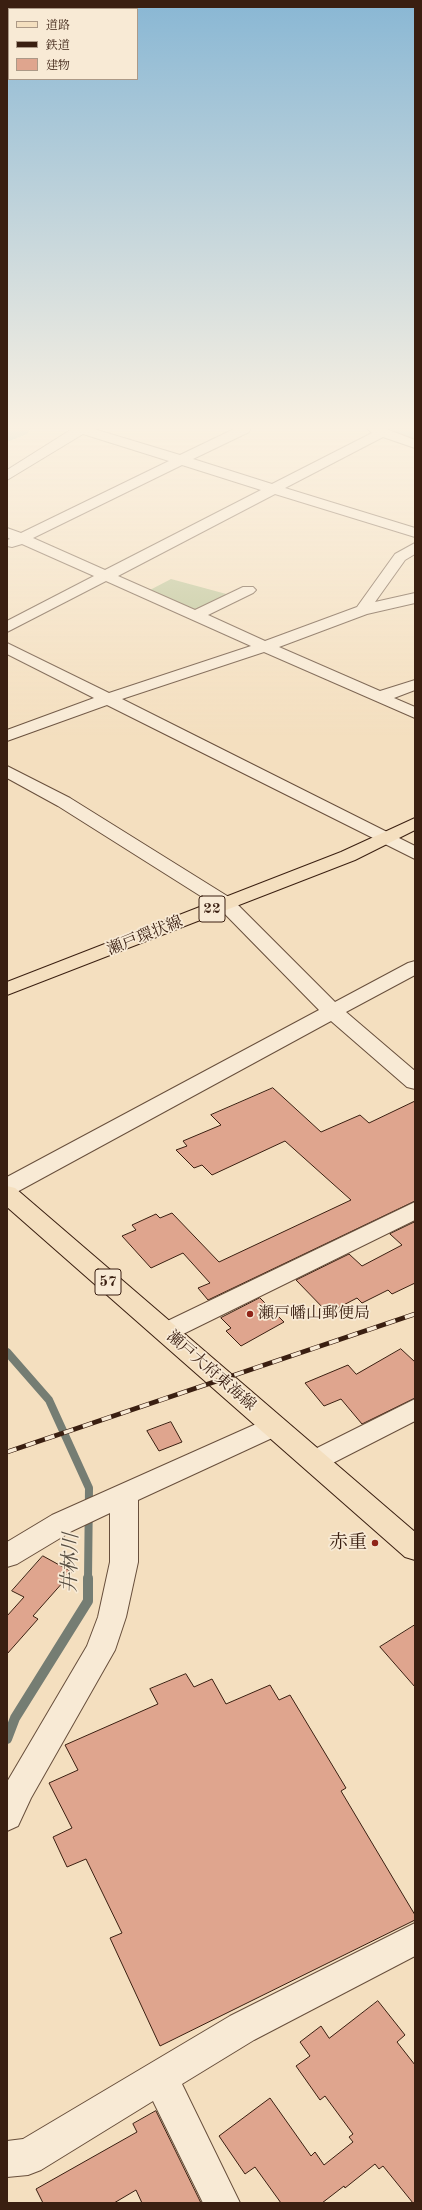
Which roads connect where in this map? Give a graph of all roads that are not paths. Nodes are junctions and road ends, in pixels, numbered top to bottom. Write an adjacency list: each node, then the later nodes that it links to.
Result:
1 (7, 532): 4 (street)
2 (33, 532): 4 (street)
3 (192, 532): 7 (street)
4 (21, 538): 5 (street); 7 (street)
5 (7, 545)
6 (415, 548): 10 (street)
7 (108, 576): 11 (street); 12 (street)
8 (248, 590): 11 (street)
9 (415, 598): 10 (street)
10 (362, 610): 13 (street)
11 (196, 615): 13 (street)
12 (7, 627)
13 (266, 646): 16 (street); 17 (street)
14 (7, 648): 17 (street)
15 (415, 685): 16 (street)
16 (380, 698): 18 (street)
17 (107, 699): 19 (street); 22 (street)
18 (415, 713)
19 (7, 736)
20 (7, 771): 24 (street)
21 (415, 823): 22 (main road, 瀬戸環状線 / 22)
22 (383, 837): 23 (street); 24 (main road, 瀬戸環状線 / 22)
23 (415, 853)
24 (225, 904): 26 (main road, 瀬戸環状線 / 22); 27 (street)
25 (415, 967): 27 (street)
26 (7, 989)
27 (332, 1012): 28 (street); 29 (street)
28 (415, 1081)
29 (7, 1187)
30 (7, 1194): 32 (main road, 瀬戸大府東海線 / 57)
31 (415, 1210): 32 (street)
32 (166, 1332): 34 (main road, 瀬戸大府東海線 / 57)
33 (415, 1409): 35 (street)
34 (274, 1426): 35 (main road, 瀬戸大府東海線 / 57); 36 (street)
35 (314, 1461): 37 (main road, 瀬戸大府東海線 / 57)
36 (124, 1495): 38 (street); 39 (street)
37 (415, 1549)
38 (7, 1556)
39 (7, 1816)
40 (415, 1939): 41 (street)
41 (160, 2077): 42 (street); 43 (street)
42 (7, 2159)
43 (222, 2203)

